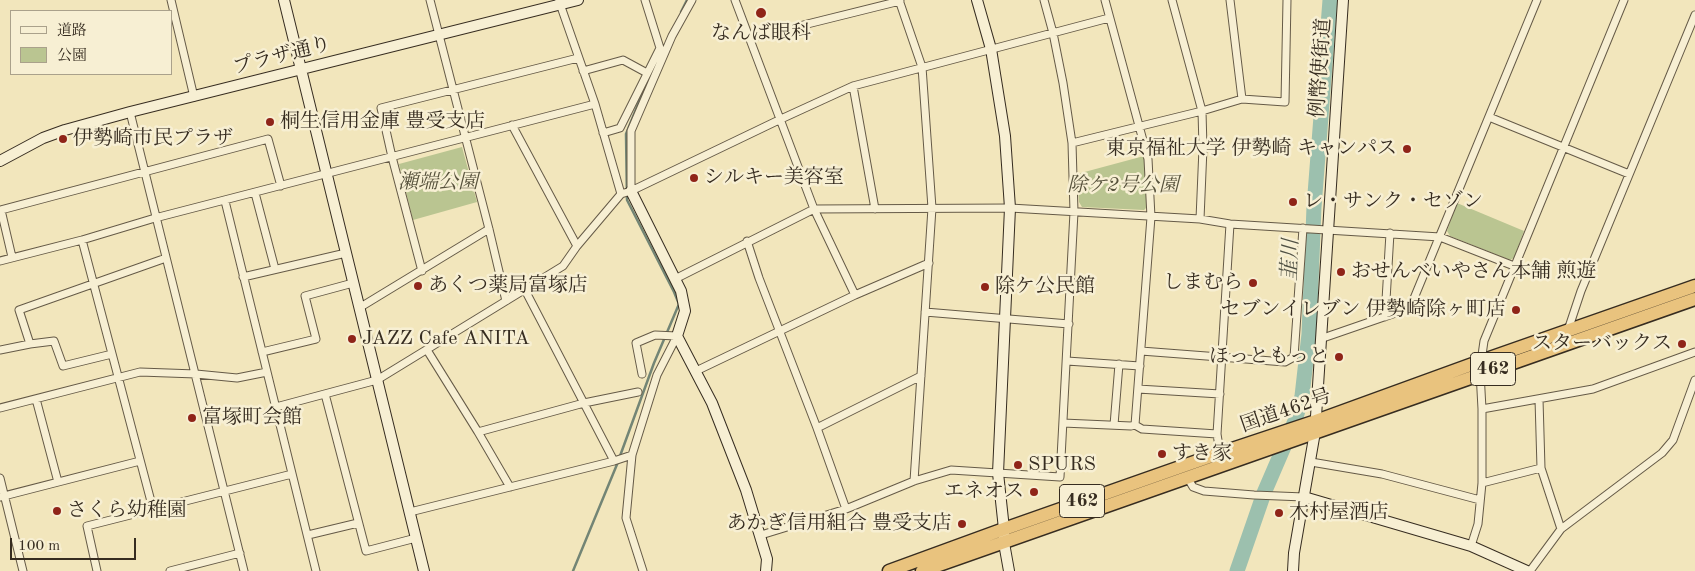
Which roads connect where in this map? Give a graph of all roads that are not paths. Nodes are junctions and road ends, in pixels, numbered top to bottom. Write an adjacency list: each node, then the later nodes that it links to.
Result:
1 (171, 0): 32 (street)
2 (284, 0): 27 (street)
3 (430, 0): 22 (street)
4 (578, 0): 18 (street, プラザ通り)
5 (645, 0): 29 (street)
6 (692, 0): 51 (street)
7 (735, 0): 23 (street)
8 (900, 0): 23 (street); 26 (street)
9 (978, 0): 24 (street)
10 (1044, 0): 21 (street)
11 (1105, 0): 20 (street)
12 (1172, 0): 35 (street)
13 (1230, 0): 33 (street)
14 (1287, 0): 33 (street)
15 (1343, 0): 65 (street, 例幣使街道)
16 (1537, 0): 37 (street)
17 (1624, 0): 44 (street)
18 (559, 2): 22 (street, プラザ通り); 25 (street)
19 (1695, 15): 49 (street)
20 (1109, 18): 21 (street); 40 (street)
21 (1053, 33): 24 (street); 43 (street)
22 (439, 35): 27 (street, プラザ通り); 31 (street)
23 (751, 38): 38 (street)
24 (991, 50): 26 (street); 55 (street)
25 (578, 58): 28 (street); 31 (street)
26 (922, 67): 30 (street); 54 (street)
27 (300, 70): 32 (street, プラザ通り); 48 (street)
28 (583, 71): 29 (street); 34 (street)
29 (647, 73): 41 (street)
30 (853, 86): 38 (street); 57 (street)
31 (453, 90): 42 (street); 45 (street)
32 (194, 97): 36 (street, プラザ通り)
33 (1242, 99): 35 (street)
34 (594, 104): 39 (street); 41 (street)
35 (1202, 111): 40 (street); 61 (street)
36 (130, 112): 46 (street, プラザ通り); 47 (street)
37 (1489, 117): 44 (street); 67 (street)
38 (781, 119): 51 (street); 56 (street)
39 (512, 125): 42 (street); 70 (street)
40 (1140, 126): 43 (street); 59 (street)
41 (603, 133): 51 (street)
42 (465, 138): 45 (street); 64 (street)
43 (1072, 143): 58 (street)
44 (1563, 148): 49 (street); 76 (street)
45 (392, 157): 48 (street); 78 (street)
46 (0, 161)
47 (145, 173): 50 (street); 60 (street); 72 (street)
48 (326, 174): 50 (street); 71 (street)
49 (1629, 174): 94 (street)
50 (281, 186): 52 (street)
51 (626, 192): 70 (street); 80 (street)
52 (255, 193): 53 (street); 77 (street)
53 (224, 201): 60 (street); 79 (street)
54 (932, 208): 55 (street); 57 (street); 75 (street)
55 (1010, 208): 58 (street); 91 (street)
56 (814, 209): 57 (street); 69 (street); 85 (street)
57 (875, 209)
58 (1074, 212): 59 (street); 92 (street)
59 (1150, 217): 61 (street); 100 (street)
60 (156, 218): 68 (street); 73 (street)
61 (1200, 219): 62 (street)
62 (1230, 224): 63 (street); 104 (street)
63 (1303, 228): 65 (street); 104 (street)
64 (489, 229): 78 (street); 87 (street)
65 (1328, 229): 66 (street); 96 (street, 例幣使街道)
66 (1390, 233): 67 (street); 90 (street)
67 (1440, 237): 76 (street); 90 (street)
68 (82, 240): 72 (street); 82 (street)
69 (747, 241): 80 (street); 93 (street)
70 (577, 246): 84 (street)
71 (346, 253): 77 (street); 81 (street)
72 (12, 256): 74 (street)
73 (166, 258): 82 (street); 111 (street)
74 (0, 261)
75 (929, 264): 85 (street); 89 (street)
76 (1514, 266): 106 (street)
77 (275, 269): 79 (street)
78 (422, 271): 88 (street)
79 (244, 277): 101 (street)
80 (675, 279): 95 (street)
81 (353, 282): 88 (street); 101 (street)
82 (93, 283): 97 (street); 103 (street)
83 (1695, 286): 94 (highway, 国道462号 / 462)
84 (525, 290): 87 (street); 124 (street)
85 (855, 295): 93 (street)
86 (1695, 299): 113 (highway, 国道462号 / 462)
87 (506, 301): 99 (street)
88 (359, 308): 116 (street)
89 (925, 312): 91 (street); 114 (street)
90 (1385, 317): 96 (street)
91 (1005, 319): 92 (street); 142 (street)
92 (1069, 324): 105 (street)
93 (779, 331): 109 (street); 132 (street)
94 (1568, 331): 106 (highway, 国道462号 / 462)
95 (677, 336): 109 (street); 112 (street); 137 (street)
96 (1322, 338): 131 (street, 例幣使街道)
97 (30, 344): 98 (street); 103 (street)
98 (0, 350)
99 (426, 350): 116 (street); 133 (street)
100 (1141, 351): 104 (street); 108 (street)
101 (262, 352): 110 (street)
102 (1695, 352): 123 (street)
103 (112, 354): 115 (street)
104 (1222, 356): 121 (street)
105 (1067, 361): 107 (street); 128 (street)
106 (1481, 361): 113 (street); 131 (highway, 国道462号 / 462)
107 (1119, 364): 108 (street); 130 (street)
108 (1140, 366): 118 (street)
109 (696, 371): 161 (street)
110 (267, 372): 111 (street); 125 (street)
111 (196, 374): 115 (street); 150 (street)
112 (642, 374)
113 (1479, 374): 127 (street); 131 (highway, 国道462号 / 462)
114 (921, 376): 132 (street); 146 (street)
115 (119, 377): 122 (street); 138 (street)
116 (377, 380): 120 (street); 156 (street)
117 (1695, 380): 159 (street)
118 (1138, 389): 121 (street); 129 (street)
119 (638, 392): 124 (street)
120 (325, 394): 125 (street); 157 (street)
121 (1220, 394): 134 (street)
122 (36, 398): 126 (street); 147 (street)
123 (1539, 399): 127 (street); 141 (street)
124 (584, 403): 133 (street); 139 (street)
125 (276, 407): 143 (street)
126 (0, 408)
127 (1482, 409): 148 (street)
128 (1063, 423): 130 (street); 142 (street)
129 (1136, 425): 130 (street); 134 (street)
130 (1114, 426)
131 (1316, 427): 135 (highway, 国道462号 / 462); 135 (highway, 国道462号 / 462); 140 (street, 例幣使街道)
132 (817, 428): 155 (street)
133 (478, 432): 149 (street)
134 (1217, 434): 136 (street)
135 (1274, 441): 136 (highway, 国道462号 / 462); 144 (highway, 国道462号 / 462)
136 (1220, 453): 158 (highway, 国道462号 / 462)
137 (632, 455): 139 (street); 172 (street)
138 (140, 461): 147 (street); 154 (street)
139 (614, 461): 149 (street)
140 (1311, 462): 152 (street, 例幣使街道); 153 (street)
141 (1541, 468): 148 (street); 159 (street)
142 (998, 473): 146 (street); 158 (street)
143 (292, 474): 150 (street); 160 (street)
144 (1187, 477): 152 (street); 163 (highway, 国道462号 / 462)
145 (0, 478): 151 (street)
146 (914, 481): 155 (street)
147 (58, 482): 151 (street)
148 (1482, 483): 153 (street)
149 (510, 487): 156 (street)
150 (226, 492): 154 (street); 165 (street)
151 (2, 496): 166 (street)
152 (1304, 497): 164 (street); 177 (street, 例幣使街道)
153 (1480, 500): 164 (street)
154 (153, 509): 167 (street)
155 (846, 509): 161 (street)
156 (410, 512): 162 (street)
157 (358, 523): 160 (street); 162 (street)
158 (1004, 529): 163 (street); 174 (highway, 国道462号 / 462)
159 (1561, 529): 178 (street)
160 (308, 535): 170 (street)
161 (761, 535): 173 (street)
162 (416, 538): 171 (street)
163 (1004, 543): 175 (highway, 国道462号 / 462); 176 (street)
164 (1471, 546): 178 (street)
165 (240, 553): 168 (street); 169 (street)
166 (23, 571)
167 (97, 571)
168 (170, 571)
169 (244, 571)
170 (316, 571)
171 (424, 571)
172 (643, 571)
173 (766, 571)
174 (889, 571)
175 (922, 571)
176 (1009, 571)
177 (1292, 571)
178 (1529, 571)

